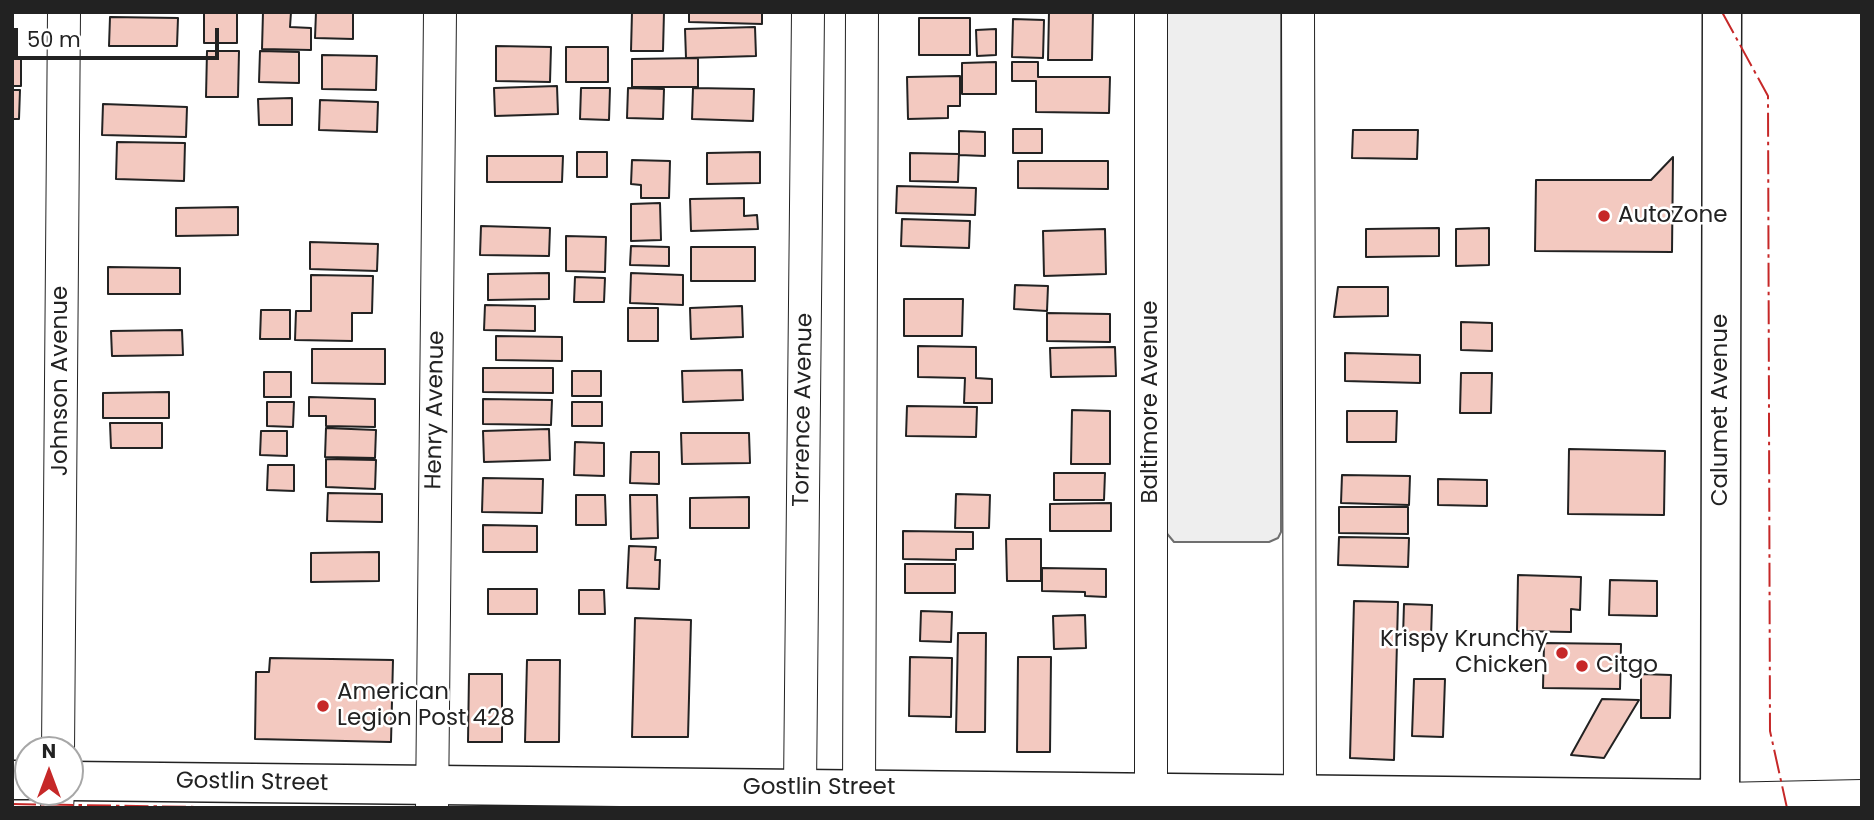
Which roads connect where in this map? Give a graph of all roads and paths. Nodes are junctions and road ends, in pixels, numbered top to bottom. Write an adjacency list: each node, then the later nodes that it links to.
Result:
1 (64, 12): 8 (street, Johnson Avenue)
2 (440, 12): 12 (street, Henry Avenue)
3 (808, 12): 14 (street, Torrence Avenue)
4 (862, 12): 15 (street)
5 (1151, 12): 10 (street, Baltimore Avenue)
6 (1298, 12): 11 (street)
7 (1722, 12): 16 (main road, Calumet Avenue)
8 (58, 736)
9 (84, 781): 12 (main road, Gostlin Street)
10 (1151, 792): 11 (main road, Gostlin Street); 15 (main road, Gostlin Street)
11 (1300, 793): 16 (main road, Gostlin Street)
12 (432, 796): 14 (main road, Gostlin Street)
13 (1862, 796): 16 (street, Gostlin Street)
14 (797, 797): 15 (main road, Gostlin Street)
15 (861, 797)
16 (1720, 803)

